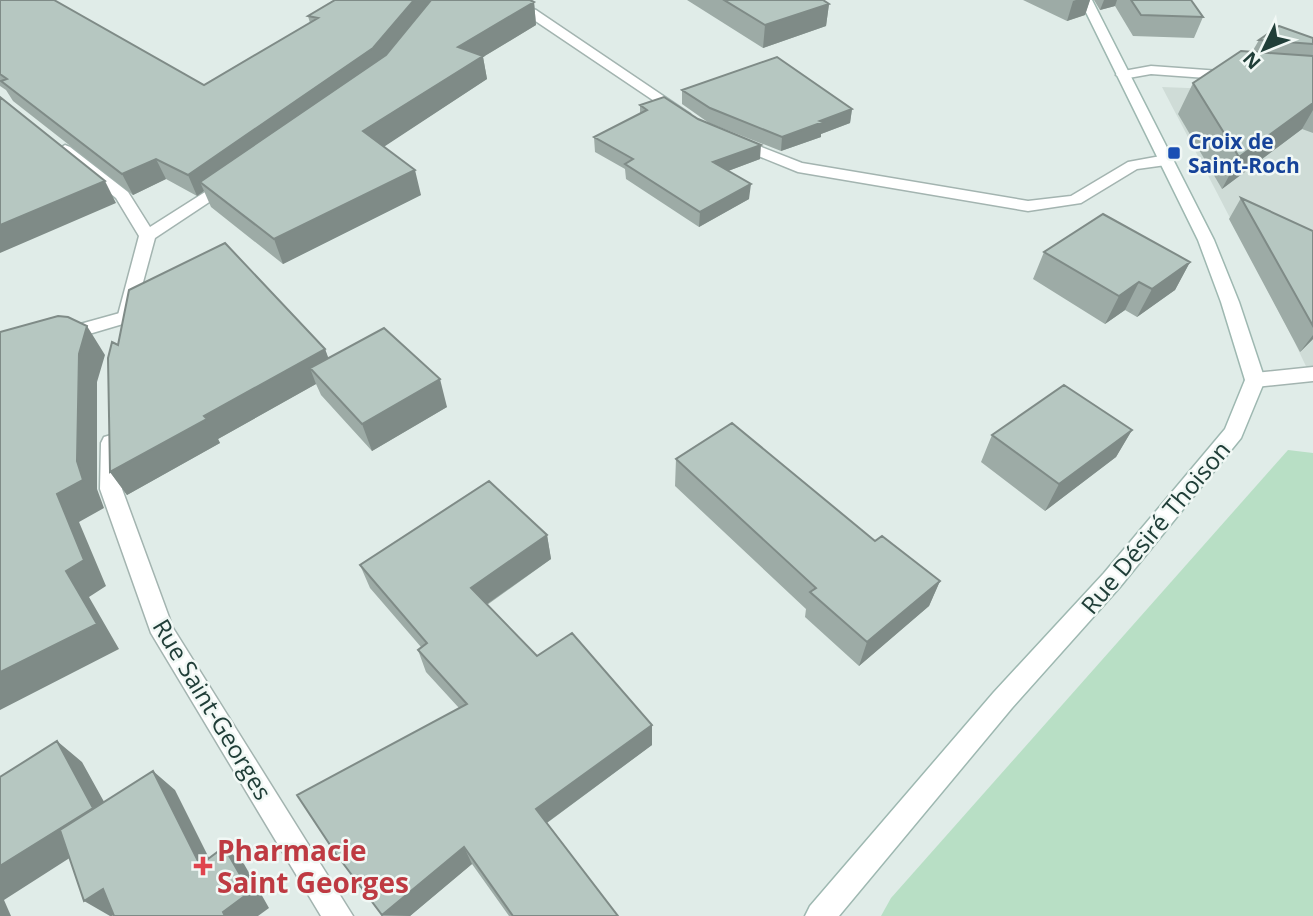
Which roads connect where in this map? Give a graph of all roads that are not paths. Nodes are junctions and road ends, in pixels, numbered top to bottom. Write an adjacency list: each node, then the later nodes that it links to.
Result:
1 (498, 0): 5 (street)
2 (1086, 0): 3 (street)
3 (1123, 75): 4 (street); 8 (street)
4 (1245, 77)
5 (692, 120)
6 (727, 138): 8 (street)
7 (51, 139): 10 (street)
8 (1166, 160): 15 (street)
9 (241, 175): 10 (street)
10 (147, 236): 11 (street)
11 (127, 317): 12 (street); 13 (street)
12 (38, 342)
13 (120, 343)
14 (1313, 373): 15 (street)
15 (1255, 380): 18 (street, Rue Désiré Thoison)
16 (110, 422): 17 (street, Rue Saint-Georges)
17 (338, 916)
18 (820, 916)

